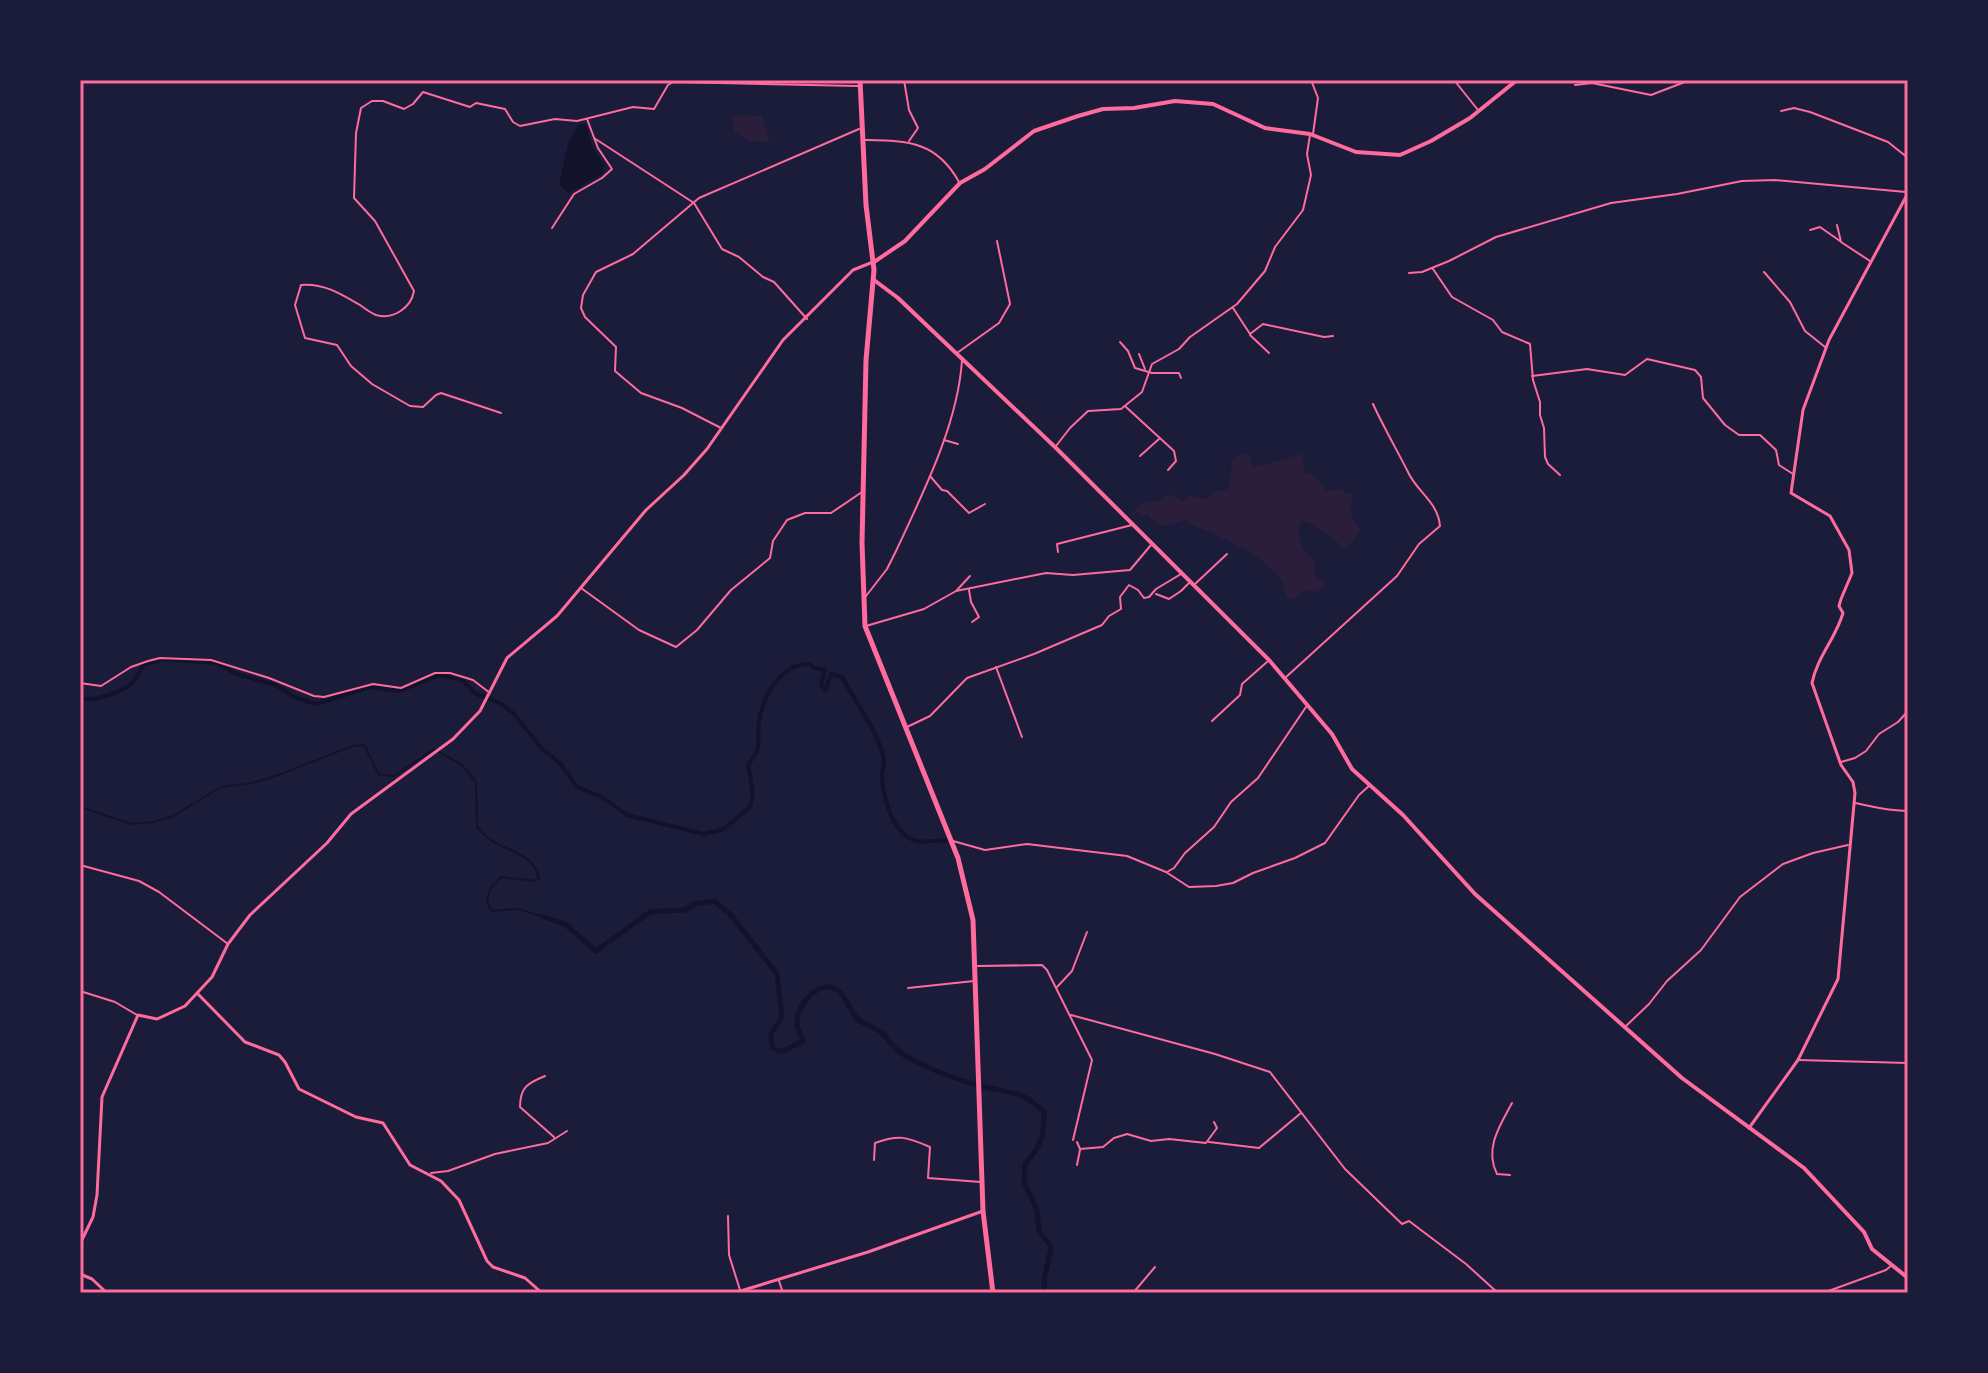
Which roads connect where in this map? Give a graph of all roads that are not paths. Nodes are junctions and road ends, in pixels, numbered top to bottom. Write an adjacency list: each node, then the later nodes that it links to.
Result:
1 (824, 80): 8 (street)
2 (904, 80): 17 (street)
3 (1311, 80): 14 (street)
4 (1454, 80): 10 (street)
5 (1517, 80): 10 (main road)
6 (1690, 80): 9 (street)
7 (860, 83): 8 (street); 13 (highway)
8 (824, 85): 12 (street)
9 (1575, 85)
10 (1479, 111): 14 (main road)
11 (1781, 111): 18 (street)
12 (587, 118): 15 (street); 48 (street)
13 (862, 128): 16 (highway); 21 (street)
14 (1312, 135): 19 (main road); 33 (street)
15 (594, 138): 21 (street); 23 (street)
16 (862, 140): 17 (street); 27 (highway)
17 (908, 141): 19 (street)
18 (1908, 158)
19 (960, 183): 27 (main road)
20 (1908, 193): 28 (main road); 29 (street)
21 (693, 203): 34 (street); 49 (street)
22 (1837, 225): 26 (street)
23 (552, 228)
24 (1810, 230): 26 (street)
25 (997, 241): 40 (street)
26 (1841, 242): 28 (street)
27 (874, 262): 32 (highway); 34 (main road)
28 (1871, 262): 38 (main road)
29 (1433, 268): 31 (street); 44 (street)
30 (1764, 272): 38 (street)
31 (1409, 273)
32 (874, 280): 40 (main road); 59 (highway)
33 (1233, 307): 35 (street); 43 (street)
34 (807, 319): 49 (main road)
35 (1250, 334): 36 (street); 39 (street)
36 (1333, 336)
37 (1120, 342): 43 (street)
38 (1826, 347): 56 (main road)
39 (1269, 353)
40 (957, 354): 42 (main road)
41 (1139, 354): 43 (street)
42 (962, 359): 51 (street); 53 (main road)
43 (1147, 370): 45 (street); 47 (street)
44 (1532, 376): 56 (street); 58 (street)
45 (1181, 378)
46 (1373, 404): 77 (street)
47 (1125, 406): 50 (street); 53 (street)
48 (501, 413)
49 (722, 429): 68 (main road)
50 (1159, 438): 54 (street); 55 (street)
51 (943, 440): 52 (street); 57 (street)
52 (958, 444)
53 (1055, 447): 61 (main road)
54 (1140, 456)
55 (1168, 470)
56 (1793, 474): 85 (main road)
57 (929, 475): 60 (street); 72 (street)
58 (1560, 475)
59 (865, 489): 68 (street); 72 (highway)
60 (985, 504)
61 (1133, 524): 62 (main road); 63 (street)
62 (1152, 544): 65 (main road); 69 (street)
63 (1058, 552)
64 (1227, 554): 67 (street)
65 (1182, 574): 67 (main road); 71 (street)
66 (970, 576): 70 (street)
67 (1193, 583): 71 (street); 75 (main road)
68 (580, 588): 79 (main road)
69 (969, 589): 70 (street); 73 (street)
70 (956, 591): 74 (street)
71 (1153, 594): 76 (street)
72 (863, 599): 74 (highway)
73 (972, 622)
74 (865, 626): 83 (highway)
75 (1269, 660): 77 (main road); 82 (street)
76 (996, 667): 83 (street); 84 (street)
77 (1285, 678): 80 (main road)
78 (80, 683): 79 (street)
79 (490, 693): 94 (main road)
80 (1308, 703): 86 (main road); 92 (street)
81 (1908, 711): 85 (street)
82 (1212, 721)
83 (907, 727): 89 (highway)
84 (1022, 737)
85 (1840, 762): 87 (main road)
86 (1371, 784): 92 (street); 103 (main road)
87 (1854, 803): 88 (street); 90 (main road)
88 (1908, 811)
89 (952, 841): 92 (street); 95 (highway)
90 (1849, 844): 103 (street); 104 (main road)
91 (80, 865): 94 (street)
92 (1166, 872)
93 (1087, 932): 98 (street)
94 (228, 944): 100 (main road)
95 (975, 966): 96 (highway); 98 (street)
96 (975, 980): 97 (street); 119 (highway)
97 (908, 988)
98 (1056, 988): 102 (street)
99 (80, 991): 101 (street)
100 (197, 993): 101 (main road); 117 (main road)
101 (138, 1015): 122 (main road)
102 (1071, 1015): 108 (street); 114 (street)
103 (1626, 1026): 110 (main road)
104 (1798, 1060): 105 (street); 110 (main road)
105 (1908, 1063)
106 (545, 1076): 112 (street)
107 (1512, 1103): 118 (street)
108 (1302, 1113): 113 (street); 135 (street)
109 (1214, 1122): 113 (street)
110 (1749, 1128): 123 (main road)
111 (567, 1131): 112 (street)
112 (555, 1138): 117 (street)
113 (1208, 1142): 114 (street)
114 (1080, 1149): 116 (street)
115 (874, 1160): 119 (street)
116 (1077, 1165)
117 (426, 1174): 130 (main road)
118 (1511, 1174)
119 (983, 1182): 120 (highway)
120 (983, 1211): 127 (main road); 133 (highway)
121 (728, 1216): 128 (street)
122 (80, 1244)
123 (1892, 1265): 126 (main road); 136 (street)
124 (1155, 1267): 134 (street)
125 (80, 1274): 129 (main road)
126 (1908, 1278)
127 (778, 1280): 128 (main road); 132 (street)
128 (740, 1291): 131 (main road)
129 (107, 1293)
130 (542, 1293)
131 (734, 1293)
132 (783, 1293)
133 (993, 1293)
134 (1133, 1293)
135 (1498, 1293)
136 (1823, 1293)

